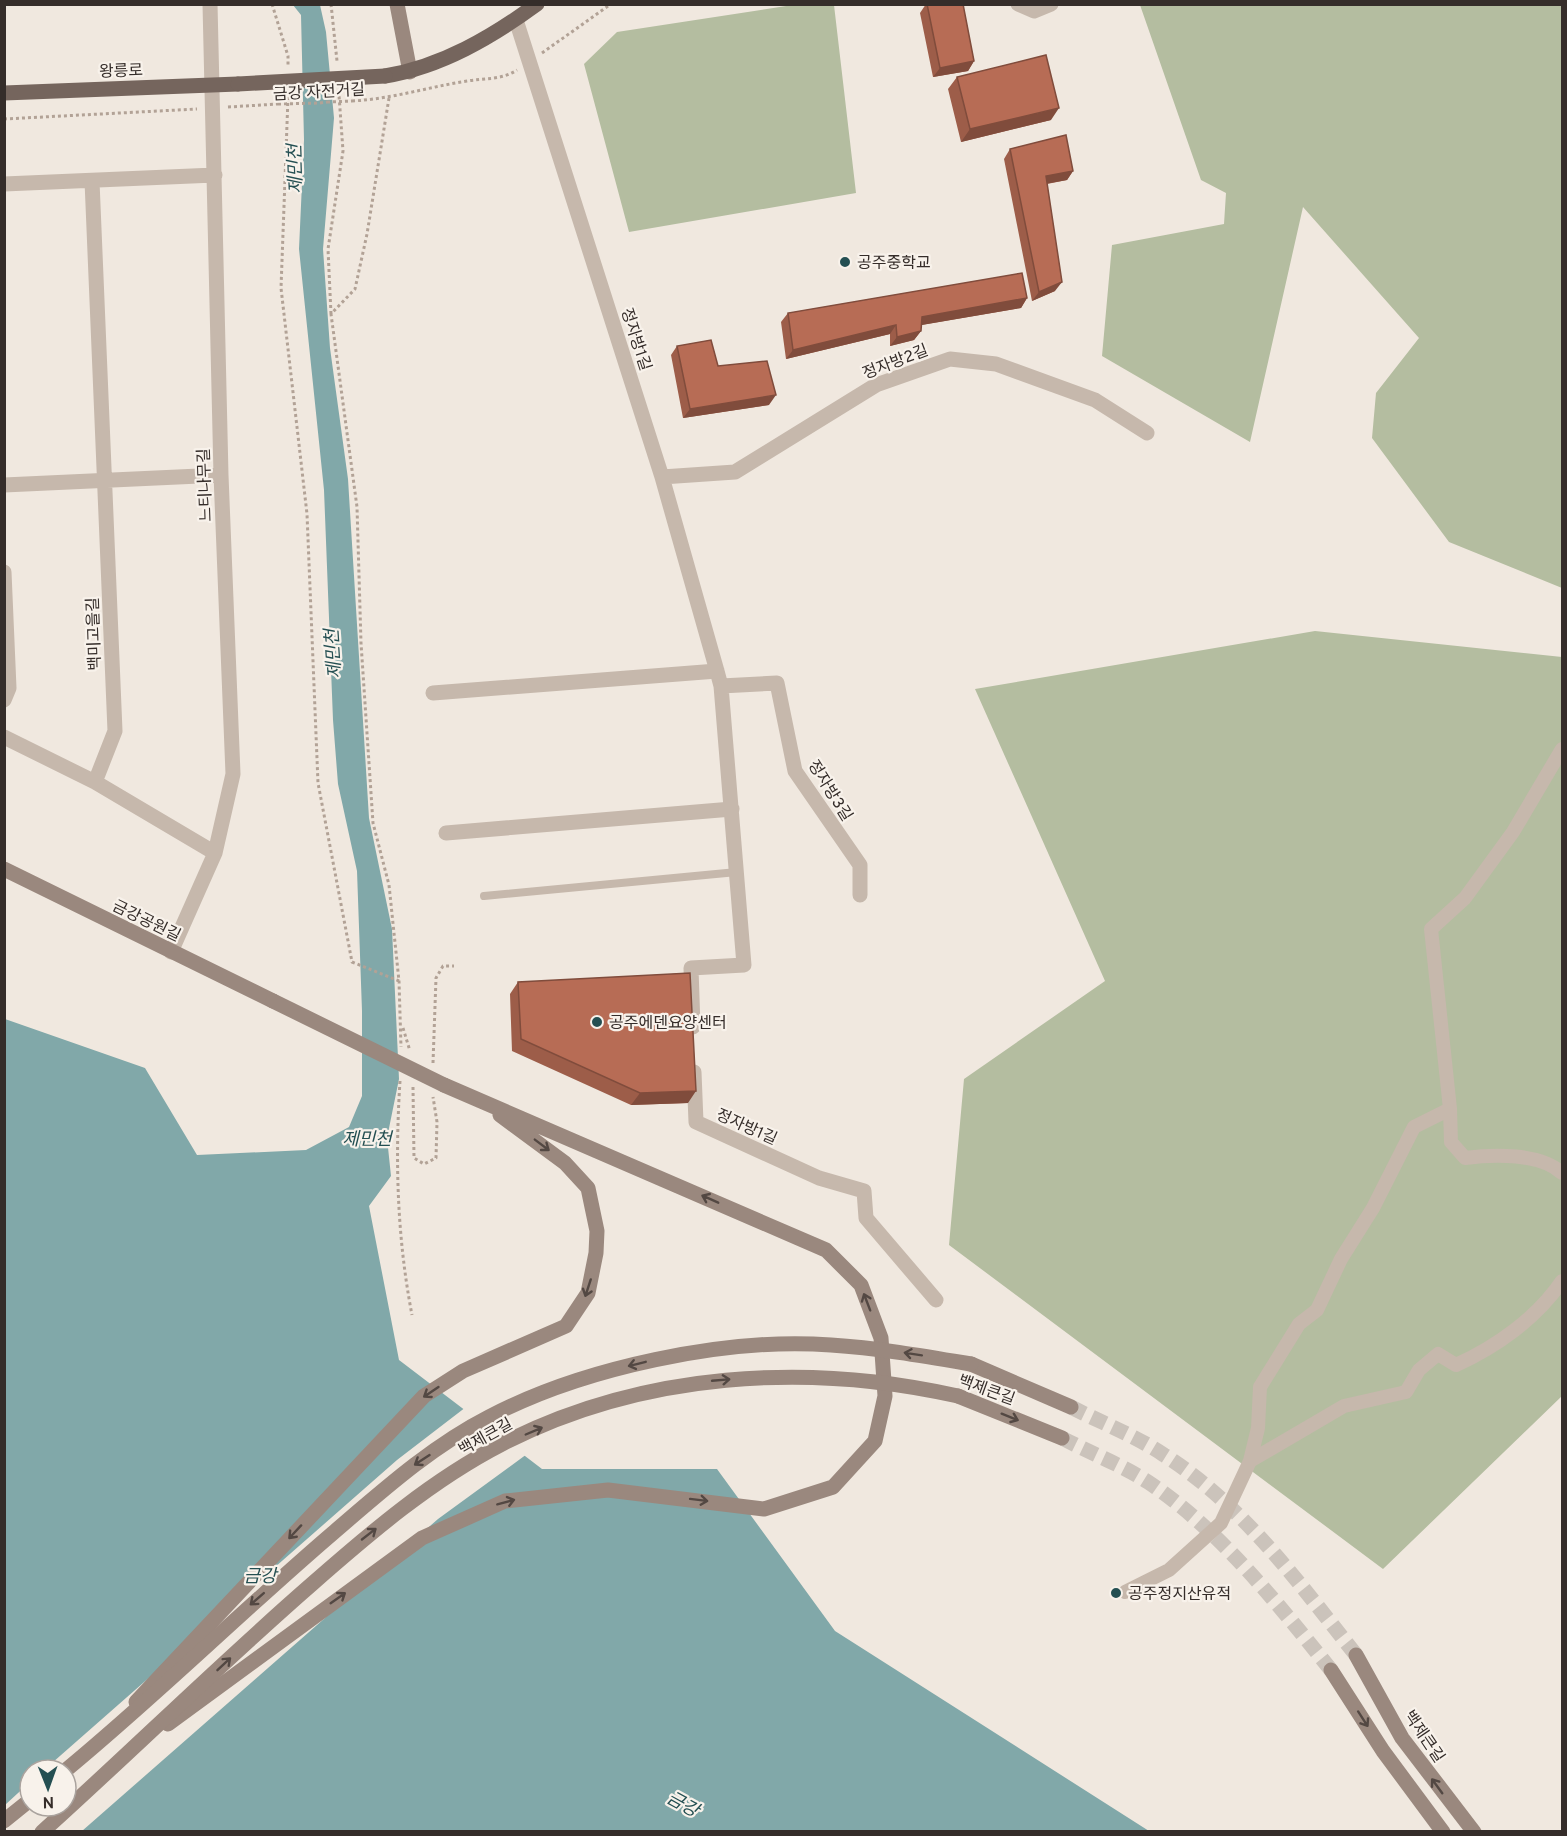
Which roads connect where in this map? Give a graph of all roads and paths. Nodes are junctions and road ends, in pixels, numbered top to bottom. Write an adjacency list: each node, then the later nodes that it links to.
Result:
1 (210, 4): 14 (street, 느티나무길)
2 (272, 4): 11 (path)
3 (331, 4): 12 (path)
4 (397, 4): 13 (main road)
5 (537, 4): 9 (main road)
6 (611, 4): 10 (path, 금강 자전거길)
7 (1018, 4): 8 (street)
8 (1051, 4)
9 (516, 20): 10 (street, 정자방1길); 13 (main road)
10 (529, 62): 18 (path, 금강 자전거길); 27 (street, 정자방1길)
11 (288, 67)
12 (337, 68)
13 (410, 72): 14 (main road, 왕릉로, bridge)
14 (213, 84): 17 (main road, 왕릉로); 19 (street, 느티나무길)
15 (288, 90): 45 (path)
16 (339, 91): 24 (path)
17 (4, 93)
18 (390, 98): 19 (path, 금강 자전거길, bridge); 24 (path)
19 (214, 108): 20 (path, 금강 자전거길); 21 (street, 느티나무길)
20 (4, 119)
21 (215, 175): 22 (street); 26 (street, 느티나무길)
22 (92, 181): 23 (street); 28 (street, 백미고을길)
23 (4, 184)
24 (331, 314): 45 (path)
25 (1147, 433): 27 (street, 정자방2길)
26 (221, 475): 28 (street); 39 (street, 느티나무길)
27 (662, 477): 31 (street, 정자방1길)
28 (105, 480): 29 (street); 36 (street, 백미고을길)
29 (4, 485)
30 (4, 572): 33 (street)
31 (719, 678): 32 (street); 37 (street, 정자방1길); 42 (street, 정자방3길)
32 (434, 693)
33 (4, 700)
34 (4, 737): 36 (street)
35 (1563, 749): 49 (street)
36 (95, 782): 39 (street)
37 (732, 809): 38 (street); 41 (street, 정자방1길)
38 (446, 834)
39 (215, 853): 44 (street, 느티나무길)
40 (4, 869): 44 (main road, 금강공원길)
41 (737, 872): 43 (lane); 52 (street, 정자방1길)
42 (860, 895)
43 (484, 896)
44 (171, 952): 48 (main road, 금강공원길, bridge)
45 (399, 981): 46 (path)
46 (401, 1050)
47 (400, 1074): 53 (path)
48 (478, 1098): 60 (main road, one-way to 60, bridge); 62 (main road, one-way to 48, bridge)
49 (1449, 1109): 50 (street); 56 (street)
50 (1563, 1173)
51 (1563, 1281): 56 (street)
52 (936, 1300)
53 (412, 1316)
54 (1071, 1407): 60 (main road, 백제큰길, one-way to 60, bridge)
55 (1062, 1438): 62 (main road, 백제큰길, one-way to 55, bridge)
56 (1250, 1461): 57 (street)
57 (1125, 1592)
58 (1356, 1654): 67 (main road, 백제큰길, one-way to 58)
59 (1331, 1670): 66 (main road, one-way to 66)
60 (98, 1744): 61 (main road, 백제큰길, bridge)
61 (78, 1760)
62 (107, 1773): 65 (main road, 백제큰길, bridge)
63 (18, 1810): 64 (main road)
64 (4, 1821)
65 (42, 1832)
66 (1443, 1832)
67 (1474, 1832)

